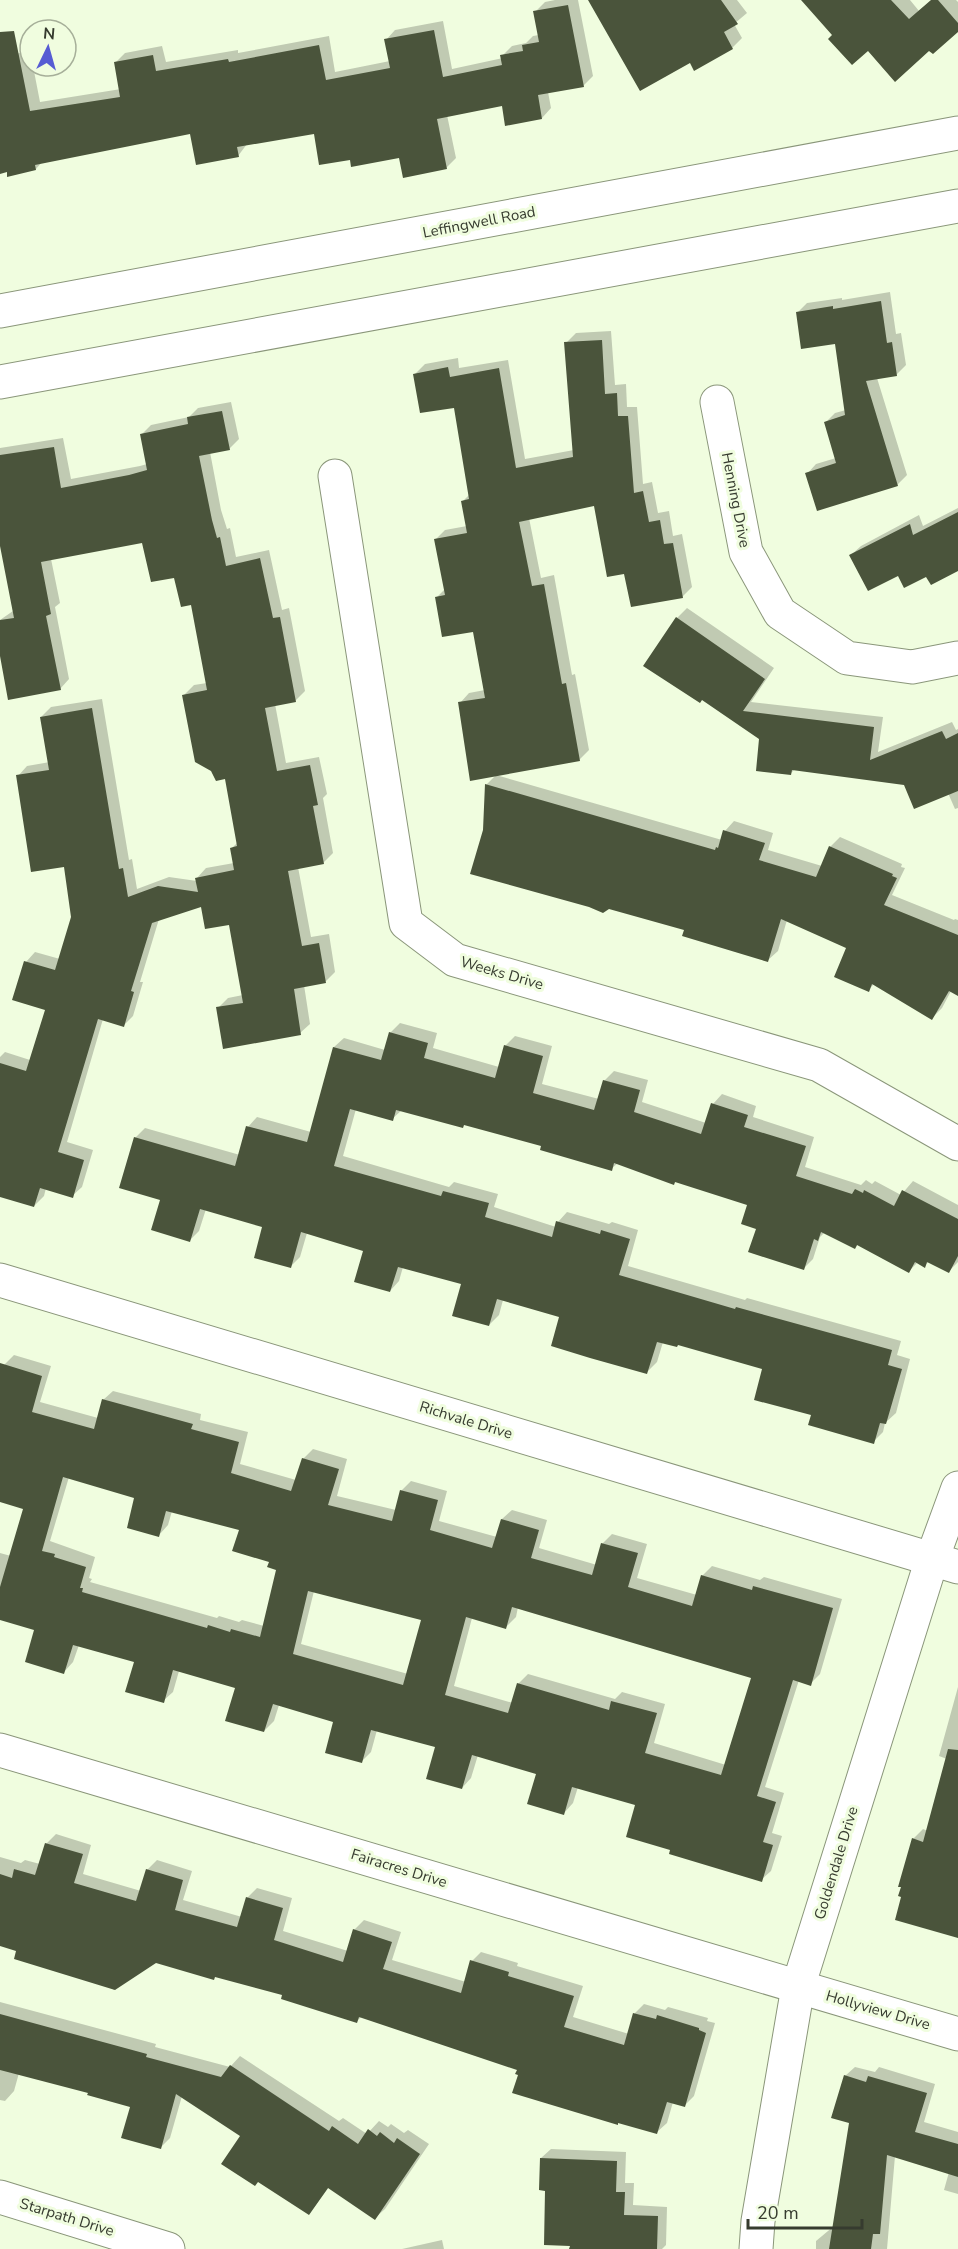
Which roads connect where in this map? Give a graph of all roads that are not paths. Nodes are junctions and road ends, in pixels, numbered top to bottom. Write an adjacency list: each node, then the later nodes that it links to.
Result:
1 (958, 133): 3 (street, Leffingwell Road)
2 (958, 206): 4 (street)
3 (0, 311)
4 (0, 382)
5 (717, 402): 7 (street, Henning Drive)
6 (335, 476): 8 (street, Weeks Drive)
7 (958, 658)
8 (958, 1144)
9 (0, 1280): 11 (street, Richvale Drive)
10 (958, 1488): 11 (street, Goldendale Drive)
11 (945, 1563): 13 (street, Goldendale Drive)
12 (0, 1749): 13 (street, Fairacres Drive)
13 (798, 1987): 14 (street, Hollyview Drive); 17 (street, Goldendale Drive)
14 (958, 2034)
15 (0, 2197): 16 (street, Starpath Drive)
16 (168, 2249)
17 (756, 2249)

